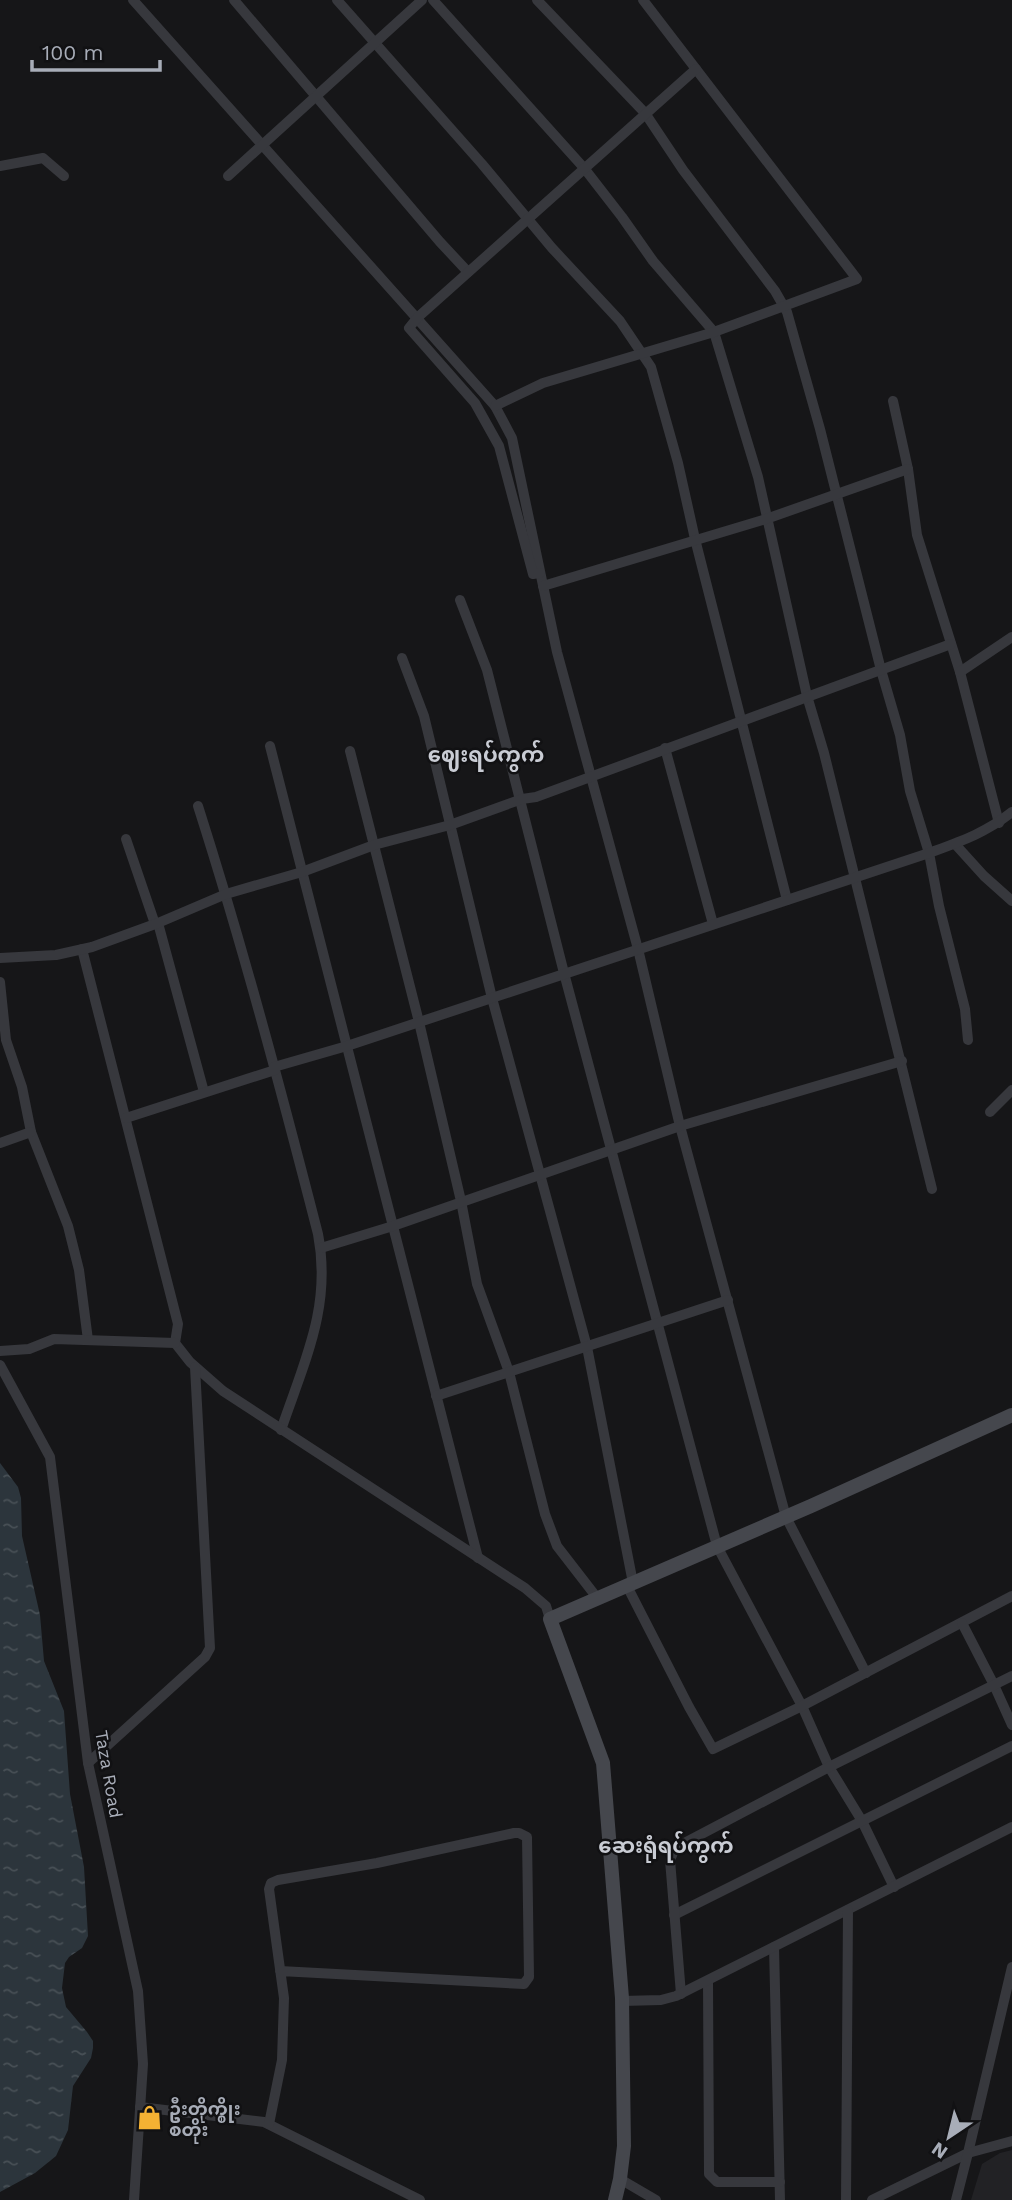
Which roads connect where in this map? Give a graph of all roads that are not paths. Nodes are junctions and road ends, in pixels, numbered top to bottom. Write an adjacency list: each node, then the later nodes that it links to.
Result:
1 (133, 0): 12 (street)
2 (234, 0): 10 (street)
3 (337, 0): 8 (street)
4 (422, 0): 8 (street)
5 (433, 0): 14 (street)
6 (537, 0): 11 (street)
7 (643, 0): 9 (street)
8 (374, 44): 10 (street); 17 (street)
9 (696, 69): 11 (street); 19 (street)
10 (316, 96): 12 (street); 18 (street)
11 (645, 113): 14 (street); 19 (street)
12 (262, 144): 16 (street); 20 (street)
13 (0, 166): 15 (street)
14 (584, 168): 17 (street); 21 (street)
15 (64, 176)
16 (228, 176)
17 (527, 219): 18 (street); 22 (street)
18 (468, 272): 20 (street)
19 (784, 307): 21 (street); 26 (street)
20 (417, 318): 24 (street); 29 (street)
21 (714, 332): 22 (street); 27 (street)
22 (642, 353): 24 (street); 28 (street)
23 (893, 401): 25 (street)
24 (495, 406): 29 (street)
25 (908, 468): 26 (street); 33 (street)
26 (836, 493): 27 (street); 35 (street)
27 (766, 519): 28 (street); 37 (street)
28 (695, 539): 30 (street); 38 (street)
29 (540, 573): 30 (street)
30 (543, 586): 42 (street)
31 (460, 600): 43 (street)
32 (1012, 637): 36 (street)
33 (951, 644): 35 (street); 36 (street)
34 (402, 658): 47 (street)
35 (881, 670): 37 (street); 51 (street)
36 (960, 672): 46 (street)
37 (807, 696): 38 (street); 53 (street)
38 (741, 720): 40 (street); 55 (street)
39 (270, 746): 52 (street)
40 (665, 747): 42 (street); 58 (street)
41 (350, 751): 50 (street)
42 (590, 776): 43 (street); 60 (street)
43 (522, 799): 47 (street); 62 (street)
44 (198, 806): 54 (street)
45 (1011, 814): 46 (street)
46 (999, 823): 49 (street)
47 (450, 825): 50 (street); 64 (street)
48 (126, 839): 57 (street)
49 (955, 844): 51 (street); 56 (street)
50 (373, 845): 52 (street); 65 (street)
51 (929, 853): 53 (street); 66 (street)
52 (302, 873): 54 (street); 67 (street)
53 (854, 878): 55 (street); 68 (street)
54 (226, 894): 57 (street); 69 (street)
55 (788, 900): 58 (street)
56 (1012, 901)
57 (157, 924): 59 (street); 71 (street)
58 (713, 925): 60 (street)
59 (82, 949): 61 (street); 73 (street)
60 (638, 949): 62 (street); 74 (street)
61 (0, 958)
62 (564, 973): 64 (street); 77 (street)
63 (0, 982): 75 (street)
64 (492, 998): 65 (street); 78 (street)
65 (419, 1022): 67 (street); 80 (street)
66 (968, 1040)
67 (347, 1046): 69 (street); 81 (street)
68 (901, 1061): 74 (street); 79 (street)
69 (274, 1067): 71 (street); 82 (street)
70 (1012, 1090): 72 (street)
71 (204, 1092): 73 (street)
72 (990, 1112)
73 (126, 1118): 86 (street)
74 (680, 1126): 77 (street); 83 (street)
75 (31, 1132): 76 (street); 85 (street)
76 (0, 1143)
77 (611, 1150): 78 (street); 84 (street)
78 (540, 1175): 80 (street); 87 (street)
79 (932, 1189)
80 (461, 1201): 81 (street); 91 (street)
81 (393, 1226): 82 (street); 92 (street)
82 (321, 1248): 94 (street)
83 (728, 1300): 84 (street); 95 (street)
84 (657, 1324): 87 (street); 96 (street)
85 (88, 1340): 86 (street); 88 (street)
86 (175, 1343): 90 (street)
87 (587, 1347): 91 (street); 98 (street)
88 (0, 1351)
89 (0, 1366): 109 (street, Taza Road)
90 (195, 1367): 94 (street); 109 (street)
91 (509, 1372): 92 (street); 100 (street)
92 (436, 1396): 97 (street)
93 (1012, 1416): 95 (street)
94 (281, 1430): 97 (street)
95 (786, 1517): 96 (street); 103 (street)
96 (717, 1546): 98 (street); 106 (street)
97 (478, 1558): 101 (street)
98 (630, 1585): 100 (street); 106 (street)
99 (1012, 1596): 102 (street)
100 (598, 1599): 101 (street)
101 (550, 1619): 121 (street)
102 (962, 1623): 103 (street); 105 (street)
103 (866, 1673): 106 (street)
104 (1012, 1676): 105 (street)
105 (995, 1685): 107 (street); 110 (street)
106 (802, 1706): 110 (street)
107 (1012, 1725)
108 (1012, 1746): 111 (street)
109 (89, 1763): 122 (street, Taza Road)
110 (829, 1767): 111 (street); 115 (street)
111 (862, 1821): 113 (street); 115 (street)
112 (1012, 1827): 113 (street)
113 (894, 1887): 114 (street)
114 (848, 1910): 116 (street); 134 (street)
115 (674, 1915): 120 (street)
116 (774, 1947): 119 (street); 127 (street)
117 (1012, 1967): 125 (street)
118 (280, 1971): 118 (street); 123 (street)
119 (708, 1981): 120 (street); 127 (street)
120 (681, 1994): 121 (street)
121 (622, 2001): 126 (street)
122 (140, 2107): 123 (street); 129 (street, Taza Road)
123 (269, 2124): 128 (street)
124 (1012, 2141): 125 (street)
125 (968, 2153): 135 (street); 136 (street)
126 (621, 2179): 131 (street); 132 (street)
127 (780, 2182): 133 (street)
128 (402, 2196): 130 (street)
129 (134, 2200)
130 (420, 2200)
131 (615, 2200)
132 (656, 2200)
133 (780, 2200)
134 (845, 2200)
135 (872, 2200)
136 (957, 2200)

